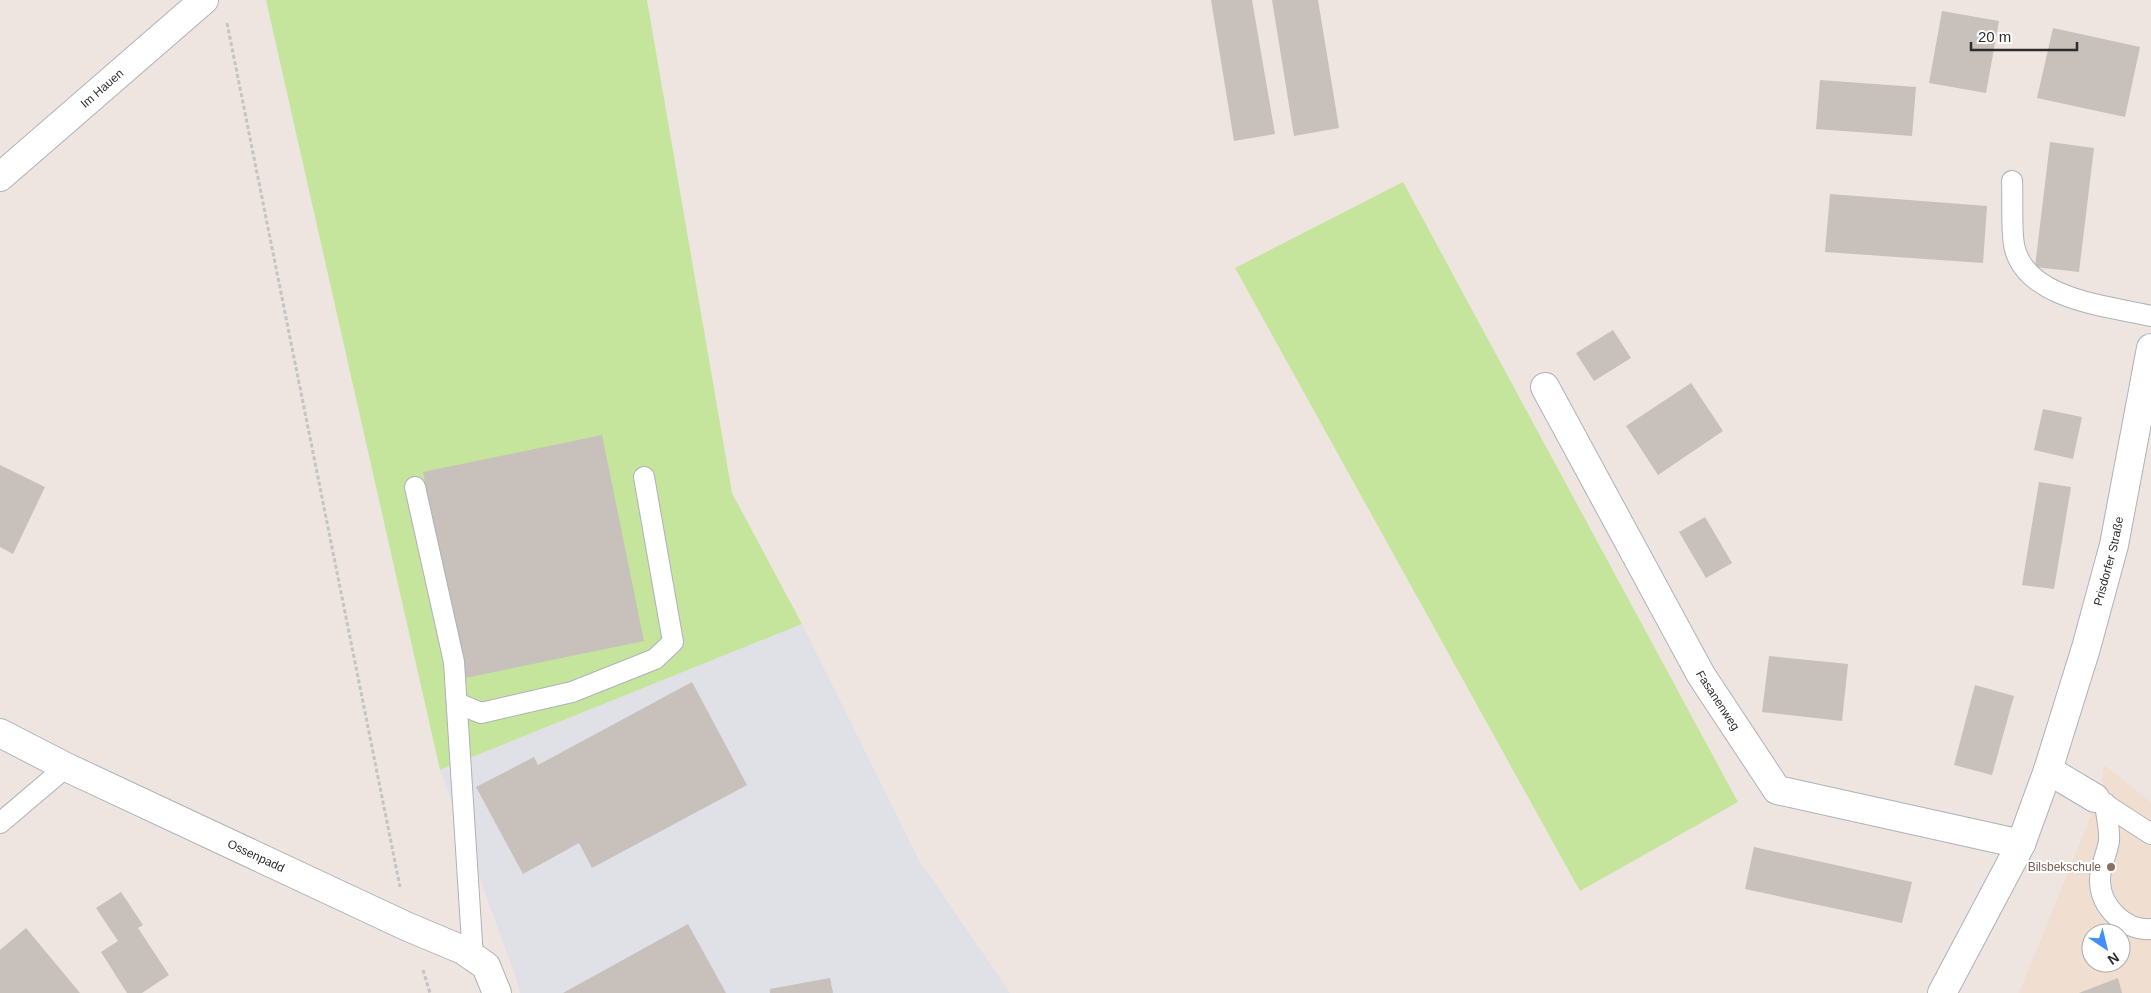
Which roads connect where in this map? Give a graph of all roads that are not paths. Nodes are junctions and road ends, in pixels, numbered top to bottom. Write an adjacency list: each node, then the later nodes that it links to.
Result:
1 (204, 0): 2 (street, Im Hauen)
2 (0, 177)
3 (2012, 181): 4 (lane)
4 (2151, 316)
5 (2151, 348): 7 (street, Prisdorfer Straße)
6 (1545, 387): 17 (street, Fasanenweg)
7 (2145, 410): 13 (street, Prisdorfer Straße)
8 (644, 477): 10 (lane)
9 (416, 487): 10 (lane)
10 (457, 703): 19 (lane)
11 (0, 733): 12 (street, Ossenpadd)
12 (66, 767): 15 (lane); 19 (street, Ossenpadd)
13 (2048, 770): 14 (street); 17 (street, Prisdorfer Straße)
14 (2100, 800): 16 (lane); 18 (lane)
15 (0, 824)
16 (2151, 834)
17 (2021, 844): 21 (street, Prisdorfer Straße)
18 (2151, 929)
19 (473, 958): 20 (street, Ossenpadd)
20 (497, 993)
21 (1942, 993)

